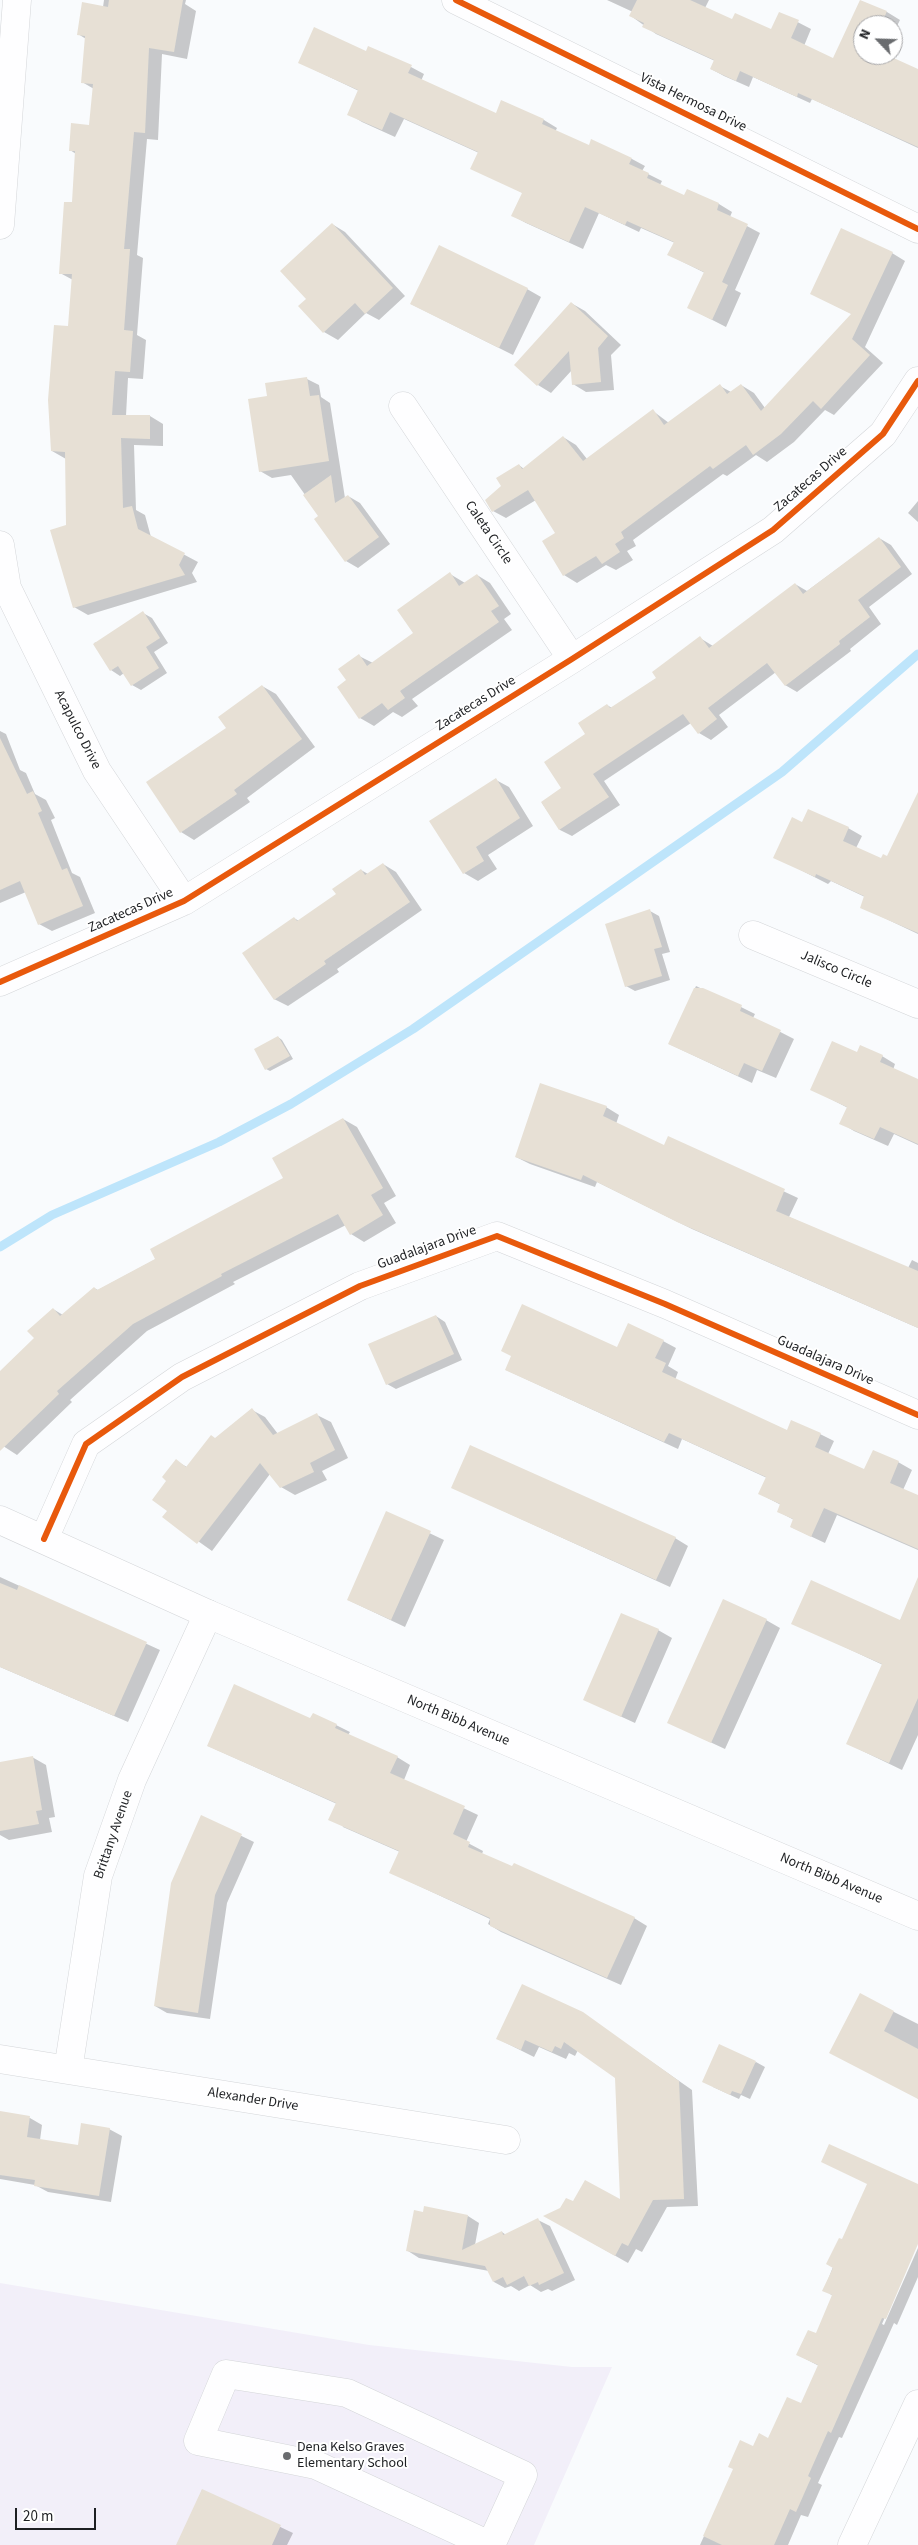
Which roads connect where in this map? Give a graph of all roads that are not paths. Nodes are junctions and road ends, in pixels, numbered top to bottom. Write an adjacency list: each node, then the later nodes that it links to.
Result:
1 (17, 0): 3 (street)
2 (456, 0): 4 (street, Vista Hermosa Drive)
3 (0, 225)
4 (918, 229)
5 (918, 381): 8 (street, Zacatecas Drive)
6 (403, 406): 8 (street, Caleta Circle)
7 (0, 545): 9 (street, Acapulco Drive)
8 (572, 659): 9 (street, Zacatecas Drive)
9 (184, 901): 11 (street, Zacatecas Drive)
10 (753, 935): 12 (street, Jalisco Circle)
11 (0, 982)
12 (918, 1004)
13 (918, 1415): 15 (street, Guadalajara Drive)
14 (0, 1520): 15 (street, North Bibb Avenue)
15 (44, 1539): 16 (street, North Bibb Avenue)
16 (208, 1614): 17 (street, North Bibb Avenue); 19 (street, Brittany Avenue)
17 (918, 1916)
18 (0, 2059): 19 (street, Alexander Drive)
19 (68, 2070): 20 (street, Alexander Drive)
20 (506, 2140)
21 (918, 2404): 23 (street)
22 (490, 2545): 22 (street)
23 (852, 2545)

